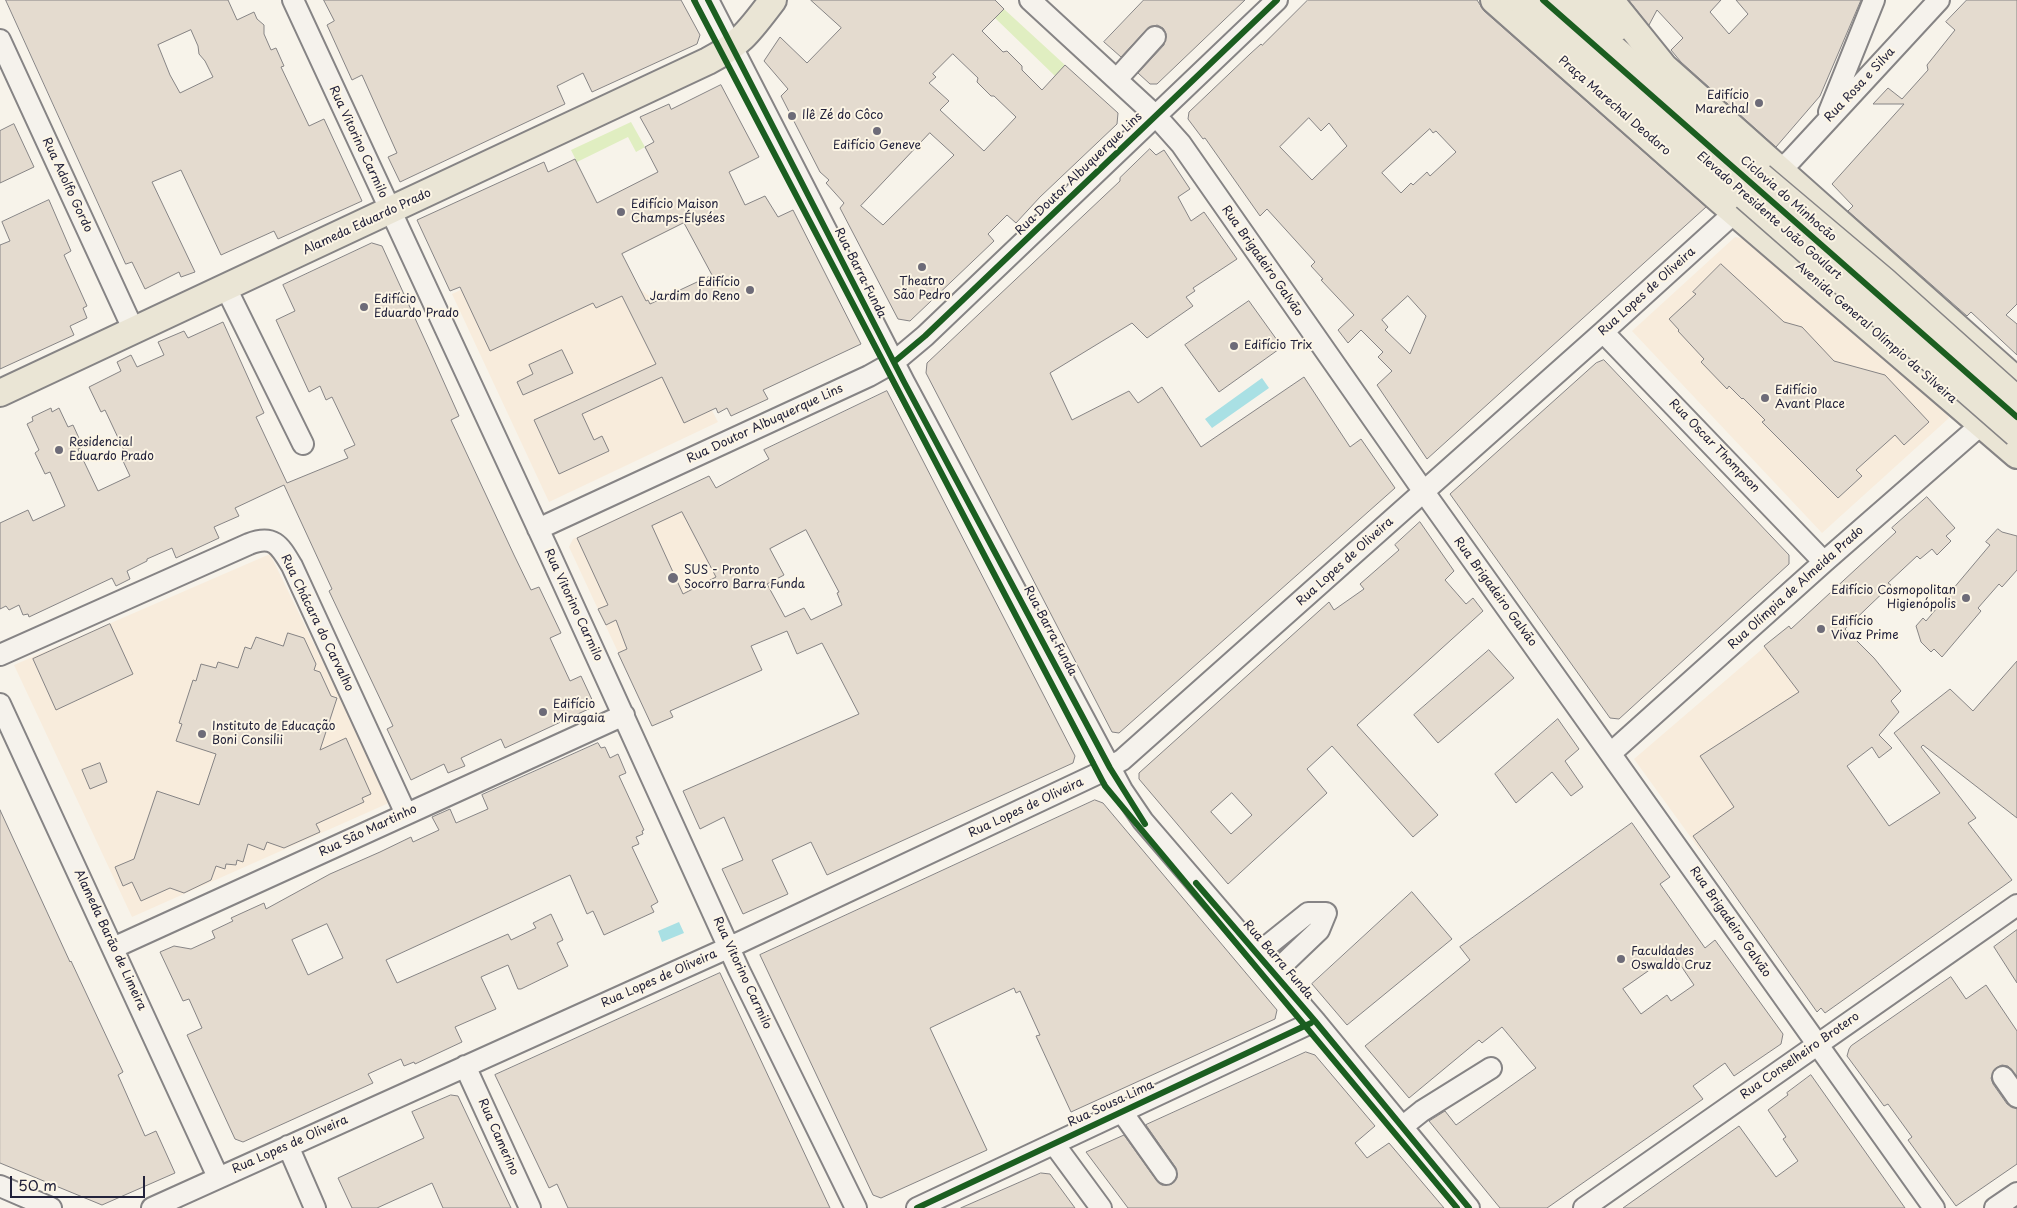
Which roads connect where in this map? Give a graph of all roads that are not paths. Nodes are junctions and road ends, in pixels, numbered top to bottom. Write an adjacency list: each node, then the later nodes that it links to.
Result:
1 (293, 0): 21 (street, Rua Vitorino Carmilo)
2 (708, 0): 15 (street, Rua Barra Funda)
3 (773, 0): 15 (main road, Alameda Eduardo Prado)
4 (1030, 0): 17 (street, Rua Brigadeiro Galvão)
5 (1277, 0): 18 (street, Rua Doutor Albuquerque Lins)
6 (1494, 0): 22 (main road, Praça Marechal Deodoro)
7 (1521, 0): 32 (highway, Elevado Presidente João Goulart, bridge)
8 (1556, 0): 30 (highway, Elevado Presidente João Goulart, bridge)
9 (1588, 0): 16 (main road)
10 (1610, 0): 16 (main road)
11 (1874, 0): 19 (street)
12 (1939, 0): 19 (street, Rua Rosa e Silva)
13 (1155, 37): 17 (street)
14 (0, 40): 24 (street, Rua Adolfo Gordo)
15 (732, 48): 21 (main road, Alameda Eduardo Prado); 26 (street, Rua Barra Funda)
16 (1664, 67): 20 (main road)
17 (1117, 79): 18 (street, Rua Brigadeiro Galvão)
18 (1156, 116): 26 (street, Rua Doutor Albuquerque Lins); 35 (street, Rua Brigadeiro Galvão)
19 (1825, 123): 20 (street, Rua Rosa e Silva)
20 (1781, 170): 22 (street, Rua Lopes de Oliveira); 27 (main road)
21 (390, 211): 23 (main road, Alameda Eduardo Prado); 36 (street, Rua Vitorino Carmilo)
22 (1734, 212): 25 (street, Rua Lopes de Oliveira); 31 (main road, Avenida General Olímpio da Silveira)
23 (226, 288): 24 (main road, Alameda Eduardo Prado); 33 (street)
24 (134, 331): 29 (main road, Alameda Eduardo Prado)
25 (1603, 332): 35 (street, Rua Lopes de Oliveira); 37 (street, Rua Oscar Thompson)
26 (894, 362): 36 (street, Rua Doutor Albuquerque Lins); 42 (street, Rua Barra Funda)
27 (2017, 381)
28 (2017, 390): 31 (street, Rua Olímpia de Almeida Prado)
29 (0, 393)
30 (2017, 401)
31 (1982, 425): 34 (main road, Avenida General Olímpio da Silveira); 37 (street, Rua Olímpia de Almeida Prado)
32 (2017, 433)
33 (303, 444)
34 (2017, 455)
35 (1424, 492): 41 (street, Rua Brigadeiro Galvão); 42 (street, Rua Lopes de Oliveira)
36 (538, 529): 40 (street, Rua Vitorino Carmilo)
37 (1824, 562): 41 (street, Rua Olímpia de Almeida Prado)
38 (0, 656): 43 (street, Rua Chácara do Carvalho)
39 (0, 704): 46 (street, Alameda Barão de Limeira)
40 (624, 715): 43 (street, Rua São Martinho); 45 (street, Rua Vitorino Carmilo)
41 (1611, 753): 50 (street, Rua Brigadeiro Galvão)
42 (1110, 768): 45 (street, Rua Lopes de Oliveira); 47 (street, Rua Barra Funda)
43 (406, 814): 46 (street, Rua São Martinho)
44 (2017, 905): 50 (street, Rua Conselheiro Brotero)
45 (730, 947): 51 (street, Rua Lopes de Oliveira); 67 (street, Rua Vitorino Carmilo)
46 (113, 948): 60 (street, Alameda Barão de Limeira)
47 (1257, 954): 48 (street, Rua Barra Funda); 48 (street)
48 (1274, 973): 49 (street, Rua Barra Funda)
49 (1315, 1021): 55 (street, Rua Sousa Lima); 56 (street, Rua Barra Funda)
50 (1816, 1045): 71 (street, Rua Conselheiro Brotero); 72 (street, Rua Brigadeiro Galvão)
51 (465, 1066): 58 (street, Rua Lopes de Oliveira); 66 (street, Rua Camerino)
52 (1490, 1068): 56 (street)
53 (2002, 1077): 54 (street)
54 (2017, 1097)
55 (1122, 1112): 57 (street, Rua Sousa Lima); 59 (street)
56 (1402, 1127): 70 (street, Rua Barra Funda)
57 (1054, 1144): 68 (street, Rua Sousa Lima); 69 (street)
58 (288, 1146): 60 (street, Rua Lopes de Oliveira); 65 (street)
59 (1166, 1174)
60 (218, 1177): 64 (street, Rua Lopes de Oliveira)
61 (0, 1186): 63 (street)
62 (2017, 1193): 73 (street)
63 (51, 1208)
64 (152, 1208)
65 (315, 1208)
66 (530, 1208)
67 (856, 1208)
68 (917, 1208)
69 (1101, 1208)
70 (1469, 1208)
71 (1584, 1208)
72 (1934, 1208)
73 (1995, 1208)

